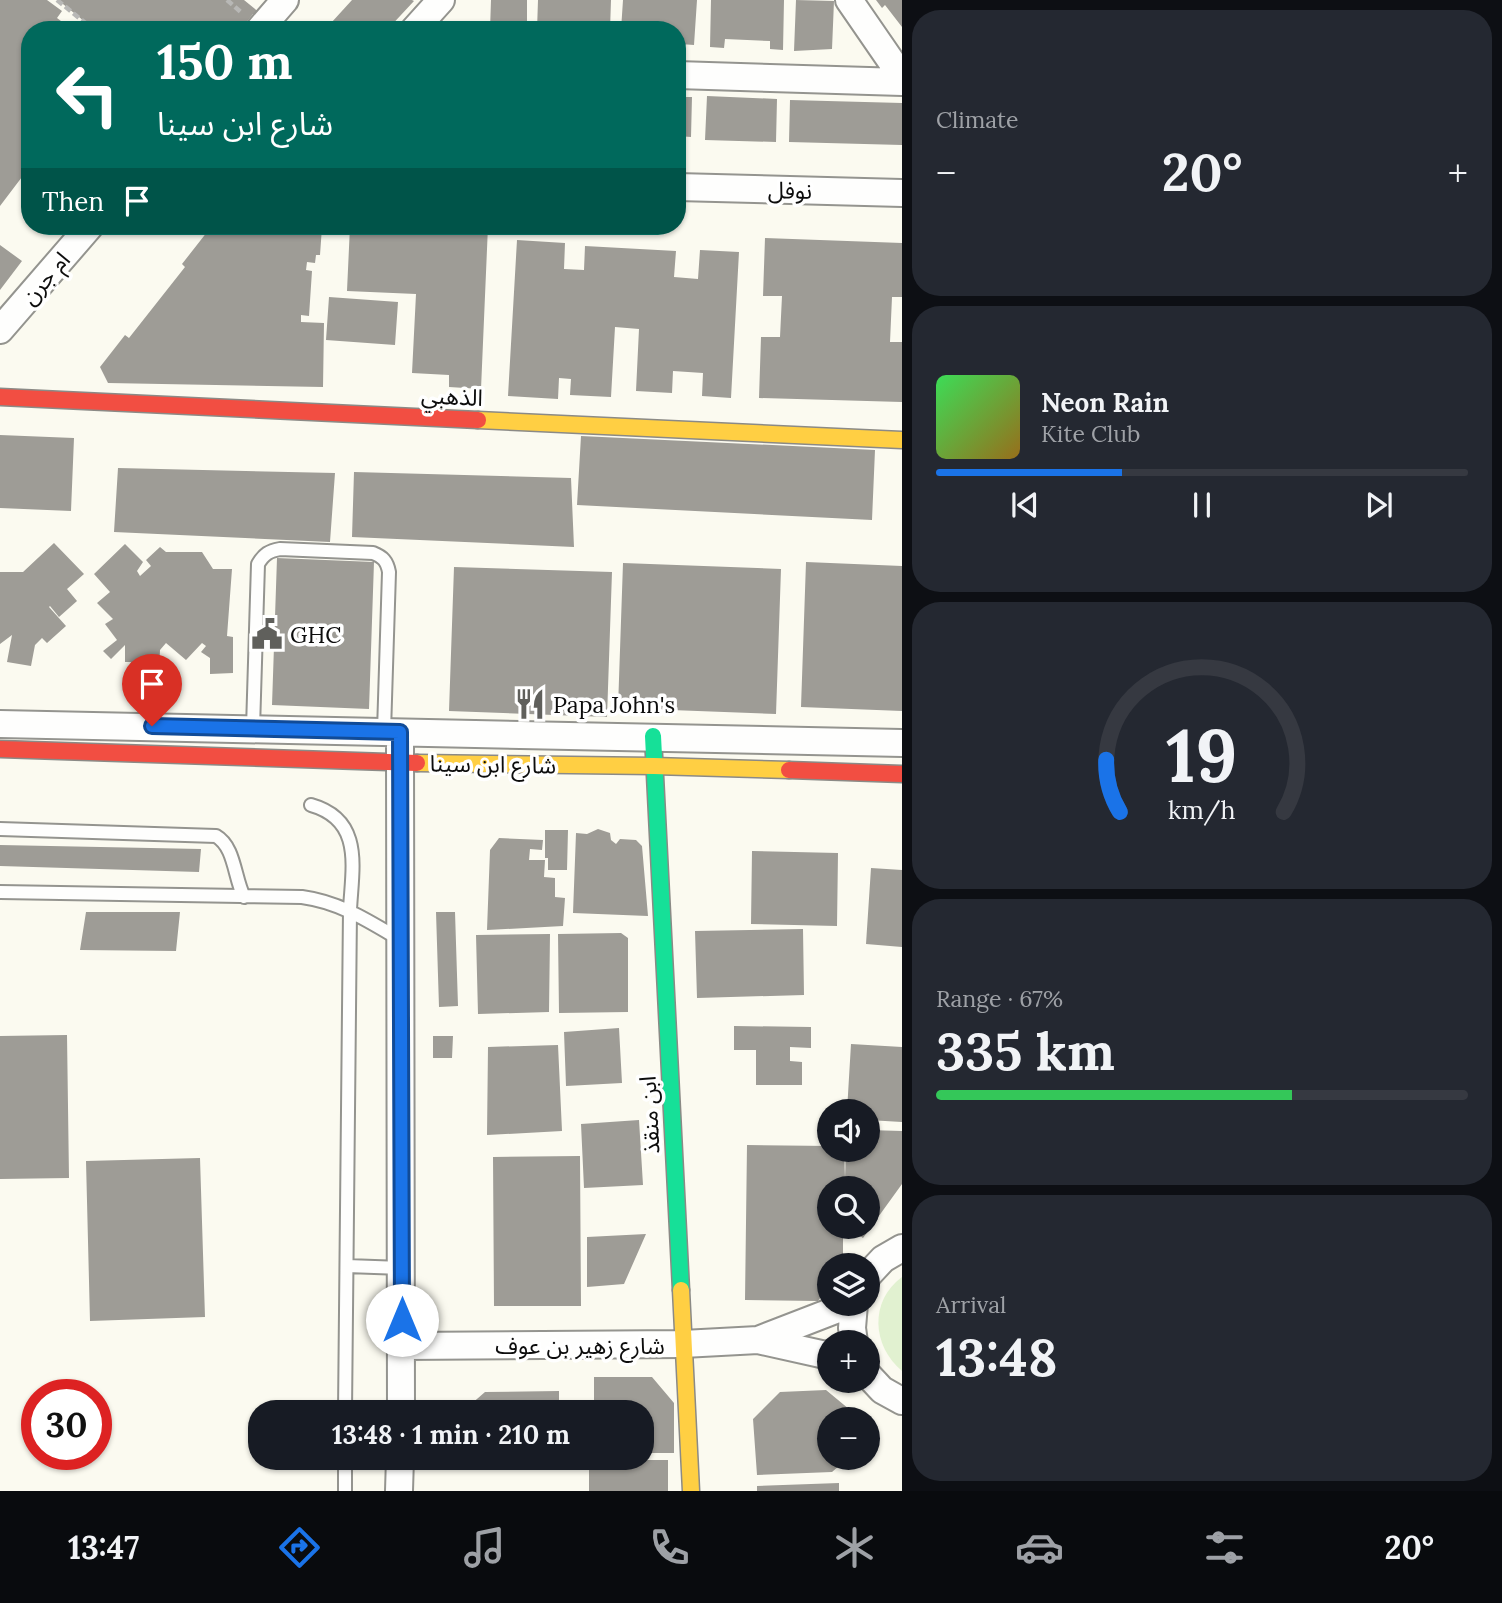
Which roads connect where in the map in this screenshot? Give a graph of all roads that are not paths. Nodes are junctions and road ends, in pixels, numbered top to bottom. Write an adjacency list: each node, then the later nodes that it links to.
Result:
1 (285, 0): 4 (street)
2 (440, 0): 5 (street)
3 (849, 0): 7 (street)
4 (267, 21)
5 (422, 21)
6 (686, 75): 7 (street)
7 (902, 79)
8 (686, 187): 9 (street, نوفل)
9 (902, 193)
10 (82, 235): 11 (street, ام جرن)
11 (0, 330)
12 (0, 397): 13 (street, الذهبي)
13 (902, 440)
14 (0, 724): 15 (street, شارع ابن سينا)
15 (253, 728): 16 (street, شارع ابن سينا); 16 (lane)
16 (392, 731): 17 (street, شارع ابن سينا); 20 (street)
17 (653, 736): 18 (street, شارع ابن سينا); 21 (street, ابن منقذ)
18 (902, 743)
19 (0, 749): 20 (street, شارع ابن سينا)
20 (400, 763): 21 (street, شارع ابن سينا); 28 (street)
21 (654, 766): 22 (street, شارع ابن سينا); 35 (street, ابن منقذ)
22 (902, 774)
23 (311, 805): 27 (lane)
24 (0, 829): 26 (lane)
25 (0, 892): 26 (lane)
26 (244, 897): 27 (lane)
27 (350, 910): 28 (lane); 31 (lane)
28 (400, 940): 32 (street)
29 (899, 1246): 30 (street)
30 (880, 1262)
31 (347, 1266): 32 (lane); 39 (lane)
32 (401, 1268): 36 (street)
33 (821, 1316): 34 (street, شارع زهير بن عوف)
34 (758, 1340): 35 (street, شارع زهير بن عوف); 37 (street, شارع زهير بن عوف)
35 (683, 1344): 36 (street, شارع زهير بن عوف); 46 (street, ابن منقذ)
36 (402, 1346): 40 (street)
37 (817, 1353)
38 (880, 1388): 41 (street)
39 (345, 1400)
40 (401, 1400)
41 (902, 1401)
42 (345, 1470): 44 (lane)
43 (400, 1470): 45 (street)
44 (345, 1491)
45 (399, 1491)
46 (691, 1491)

